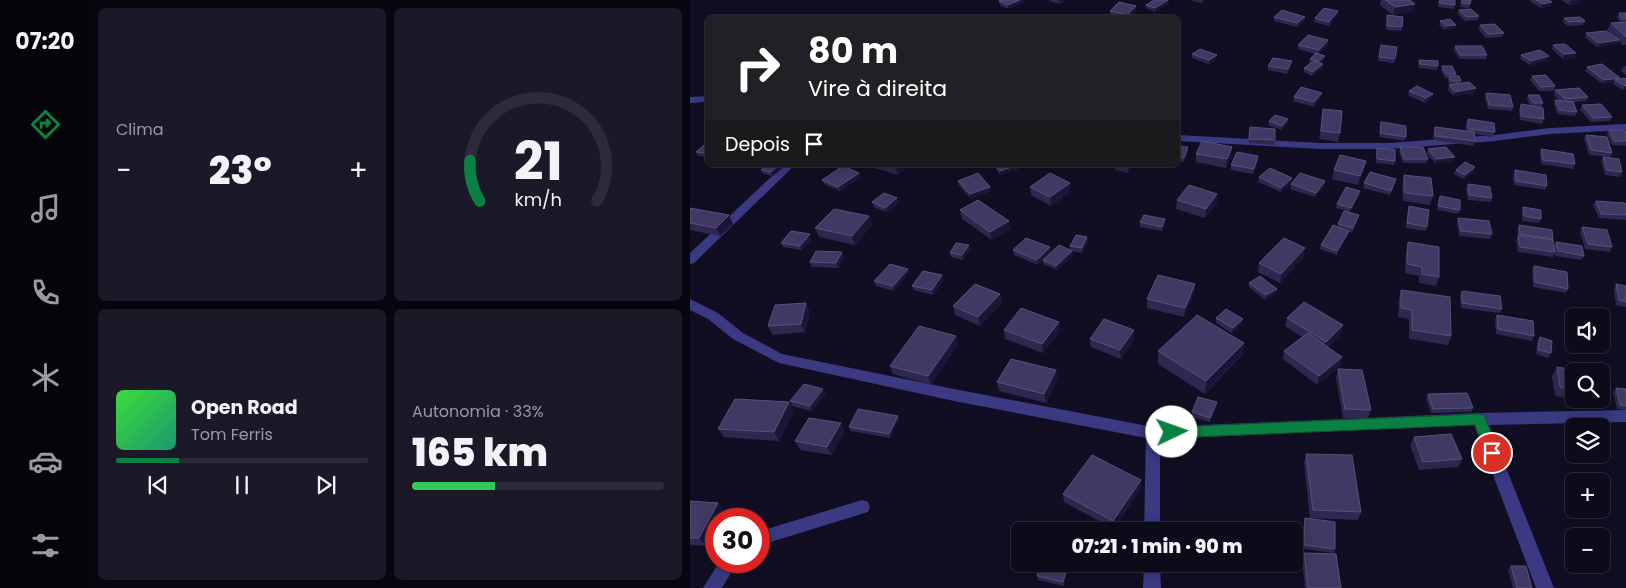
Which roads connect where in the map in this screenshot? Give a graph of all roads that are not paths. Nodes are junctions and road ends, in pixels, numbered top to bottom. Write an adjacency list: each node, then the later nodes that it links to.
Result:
1 (690, 100): 2 (street)
2 (705, 100)
3 (1626, 127): 4 (street)
4 (1180, 138)
5 (788, 167): 6 (street)
6 (690, 260)
7 (690, 304): 10 (street)
8 (1626, 416): 9 (street)
9 (1479, 419): 10 (street); 18 (street)
10 (1153, 433): 12 (street)
11 (862, 507): 13 (street)
12 (1152, 522)
13 (770, 535)
14 (1152, 572): 17 (street)
15 (722, 573): 16 (street)
16 (712, 588)
17 (1152, 588)
18 (1545, 588)

